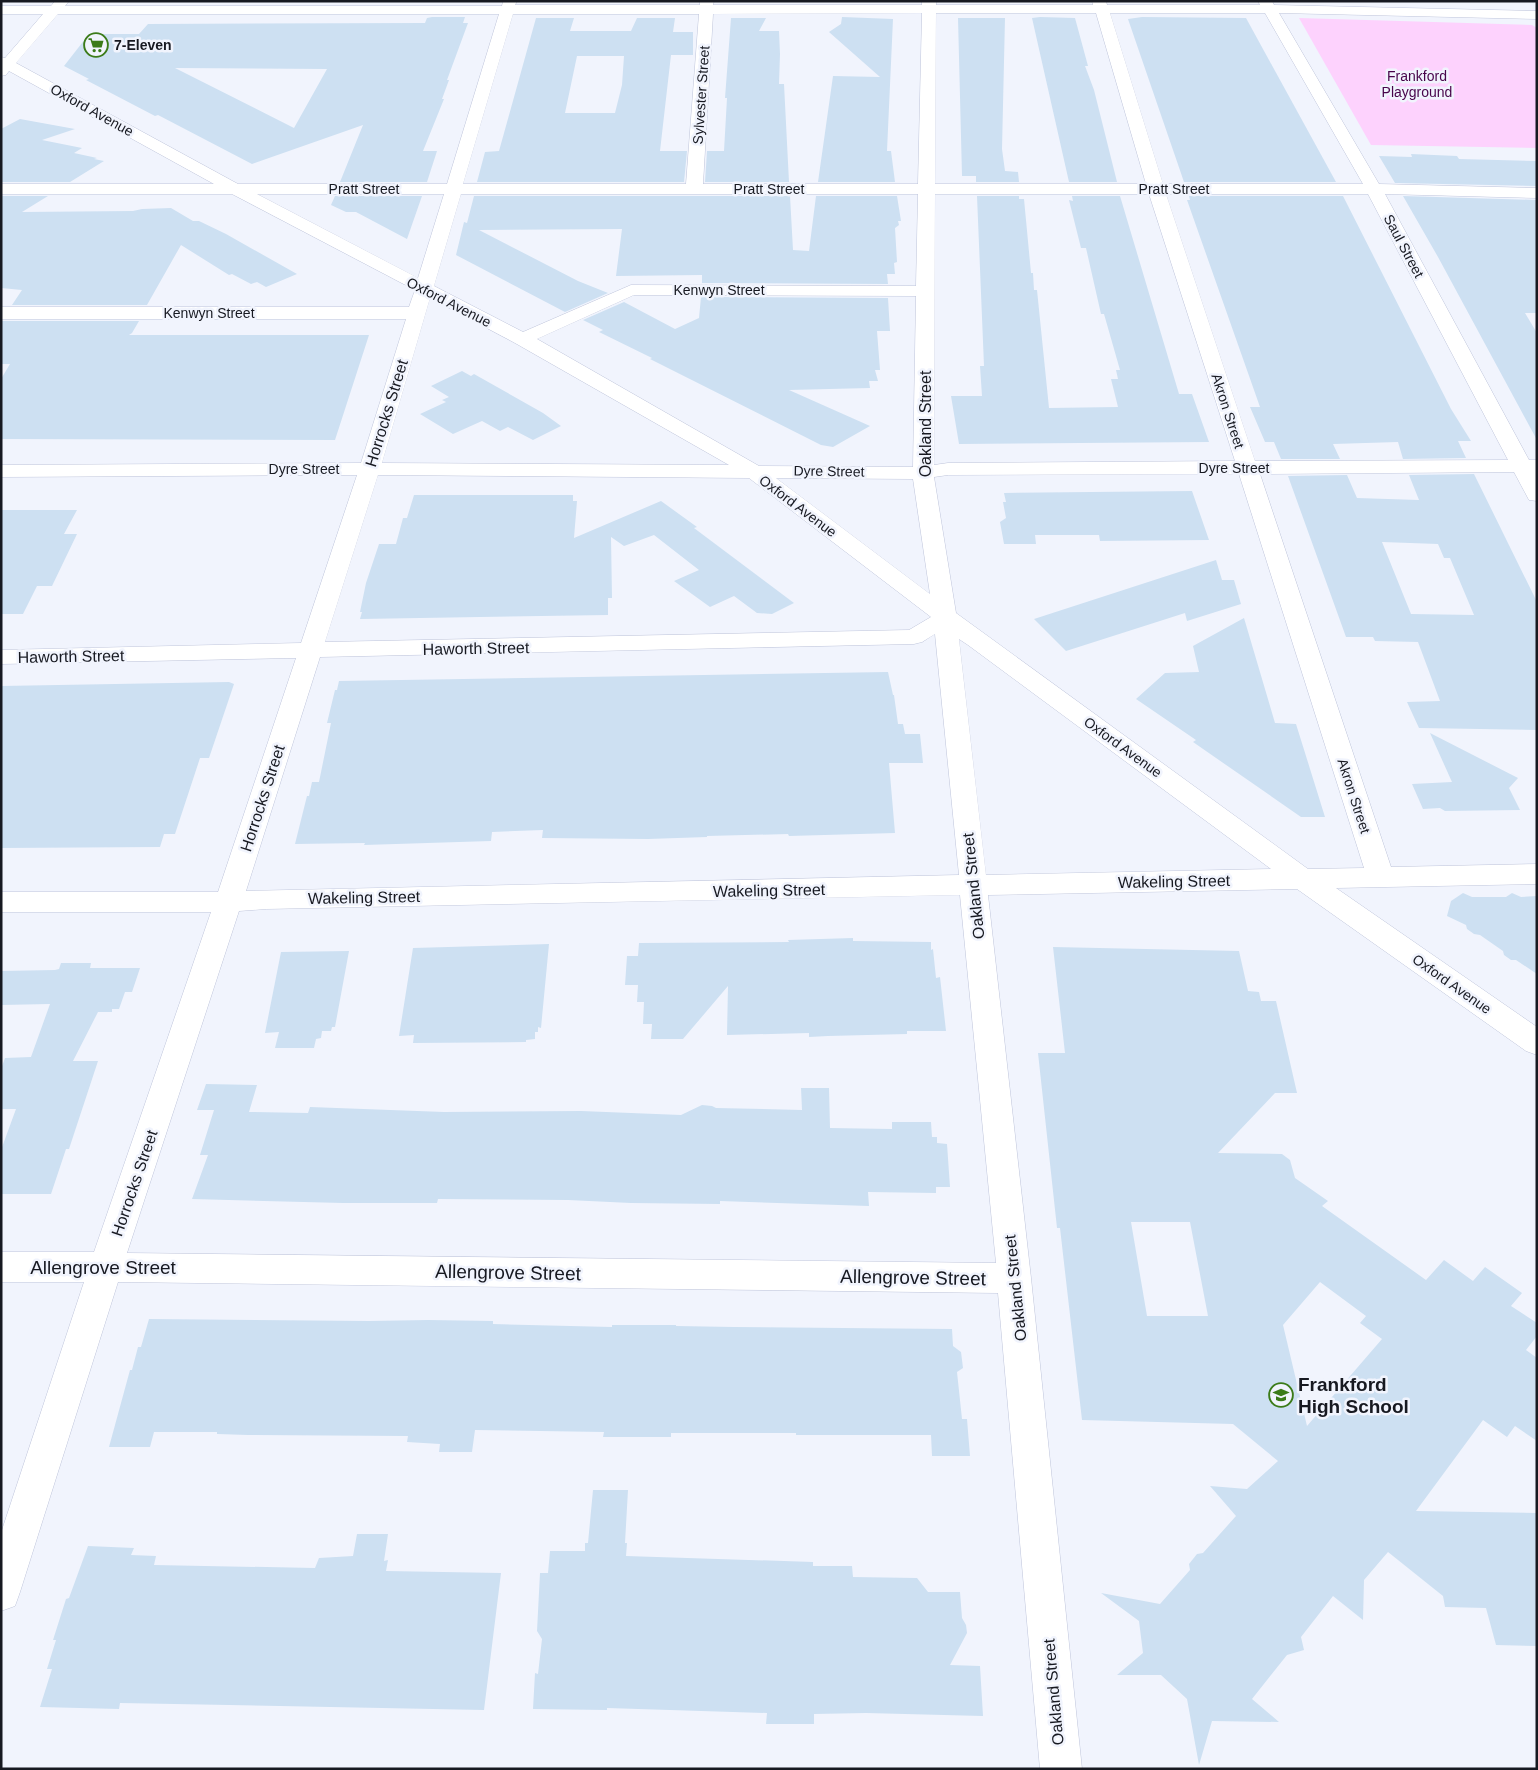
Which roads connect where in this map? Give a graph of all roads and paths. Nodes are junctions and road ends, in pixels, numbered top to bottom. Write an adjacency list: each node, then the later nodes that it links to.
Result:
1 (1518, 1): 9 (street)
2 (707, 5): 5 (street); 6 (street); 13 (street, Sylvester Street)
3 (1268, 5): 7 (street); 9 (street); 16 (street, Saul Street)
4 (58, 6): 5 (street); 8 (street); 10 (street)
5 (509, 6): 12 (street, Horrocks Street)
6 (929, 6): 7 (street); 14 (street, Oakland Street)
7 (1101, 6): 15 (street, Akron Street)
8 (1, 10)
9 (1536, 15)
10 (3, 66): 17 (street, Oxford Avenue)
11 (1, 189): 17 (street, Pratt Street)
12 (454, 189): 13 (street, Pratt Street); 17 (street, Pratt Street); 20 (street, Horrocks Street)
13 (694, 189): 14 (street, Pratt Street)
14 (927, 189): 15 (street, Pratt Street); 19 (street, Oakland Street)
15 (1156, 189): 16 (street, Pratt Street); 25 (street, Akron Street)
16 (1374, 189): 18 (street, Pratt Street); 23 (street, Saul Street)
17 (237, 190): 20 (street, Oxford Avenue)
18 (1537, 193)
19 (926, 291): 22 (street, Kenwyn Street); 28 (street, Oakland Street)
20 (420, 301): 21 (street, Kenwyn Street); 22 (street, Oxford Avenue); 24 (street, Horrocks Street)
21 (1, 313)
22 (522, 340): 26 (street, Oxford Avenue)
23 (1529, 466): 25 (street, Dyre Street); 29 (street, Saul Street)
24 (370, 468): 26 (street, Dyre Street); 27 (street, Dyre Street); 31 (street, Horrocks Street)
25 (1246, 468): 28 (street, Dyre Street); 34 (street, Akron Street)
26 (752, 470): 28 (street, Dyre Street); 30 (street, Oxford Avenue)
27 (1, 471)
28 (923, 473): 30 (street, Oakland Street)
29 (1537, 495)
30 (946, 618): 31 (street, Haworth Street); 35 (street, Oxford Avenue); 36 (street, Oakland Street)
31 (310, 652): 32 (street, Haworth Street); 38 (street, Horrocks Street)
32 (1, 657)
33 (1537, 874): 34 (street, Wakeling Street)
34 (1381, 877): 35 (street, Wakeling Street)
35 (1302, 878): 36 (street, Wakeling Street); 39 (street, Oxford Avenue)
36 (974, 886): 38 (street, Wakeling Street); 42 (street, Oakland Street)
37 (1, 902): 38 (street, Wakeling Street)
38 (228, 902): 41 (street, Horrocks Street)
39 (1537, 1043)
40 (1, 1267): 41 (street, Allengrove Street)
41 (106, 1267): 42 (street, Allengrove Street); 43 (street, Horrocks Street)
42 (1014, 1278): 44 (street, Oakland Street)
43 (1, 1592)
44 (1060, 1769)

